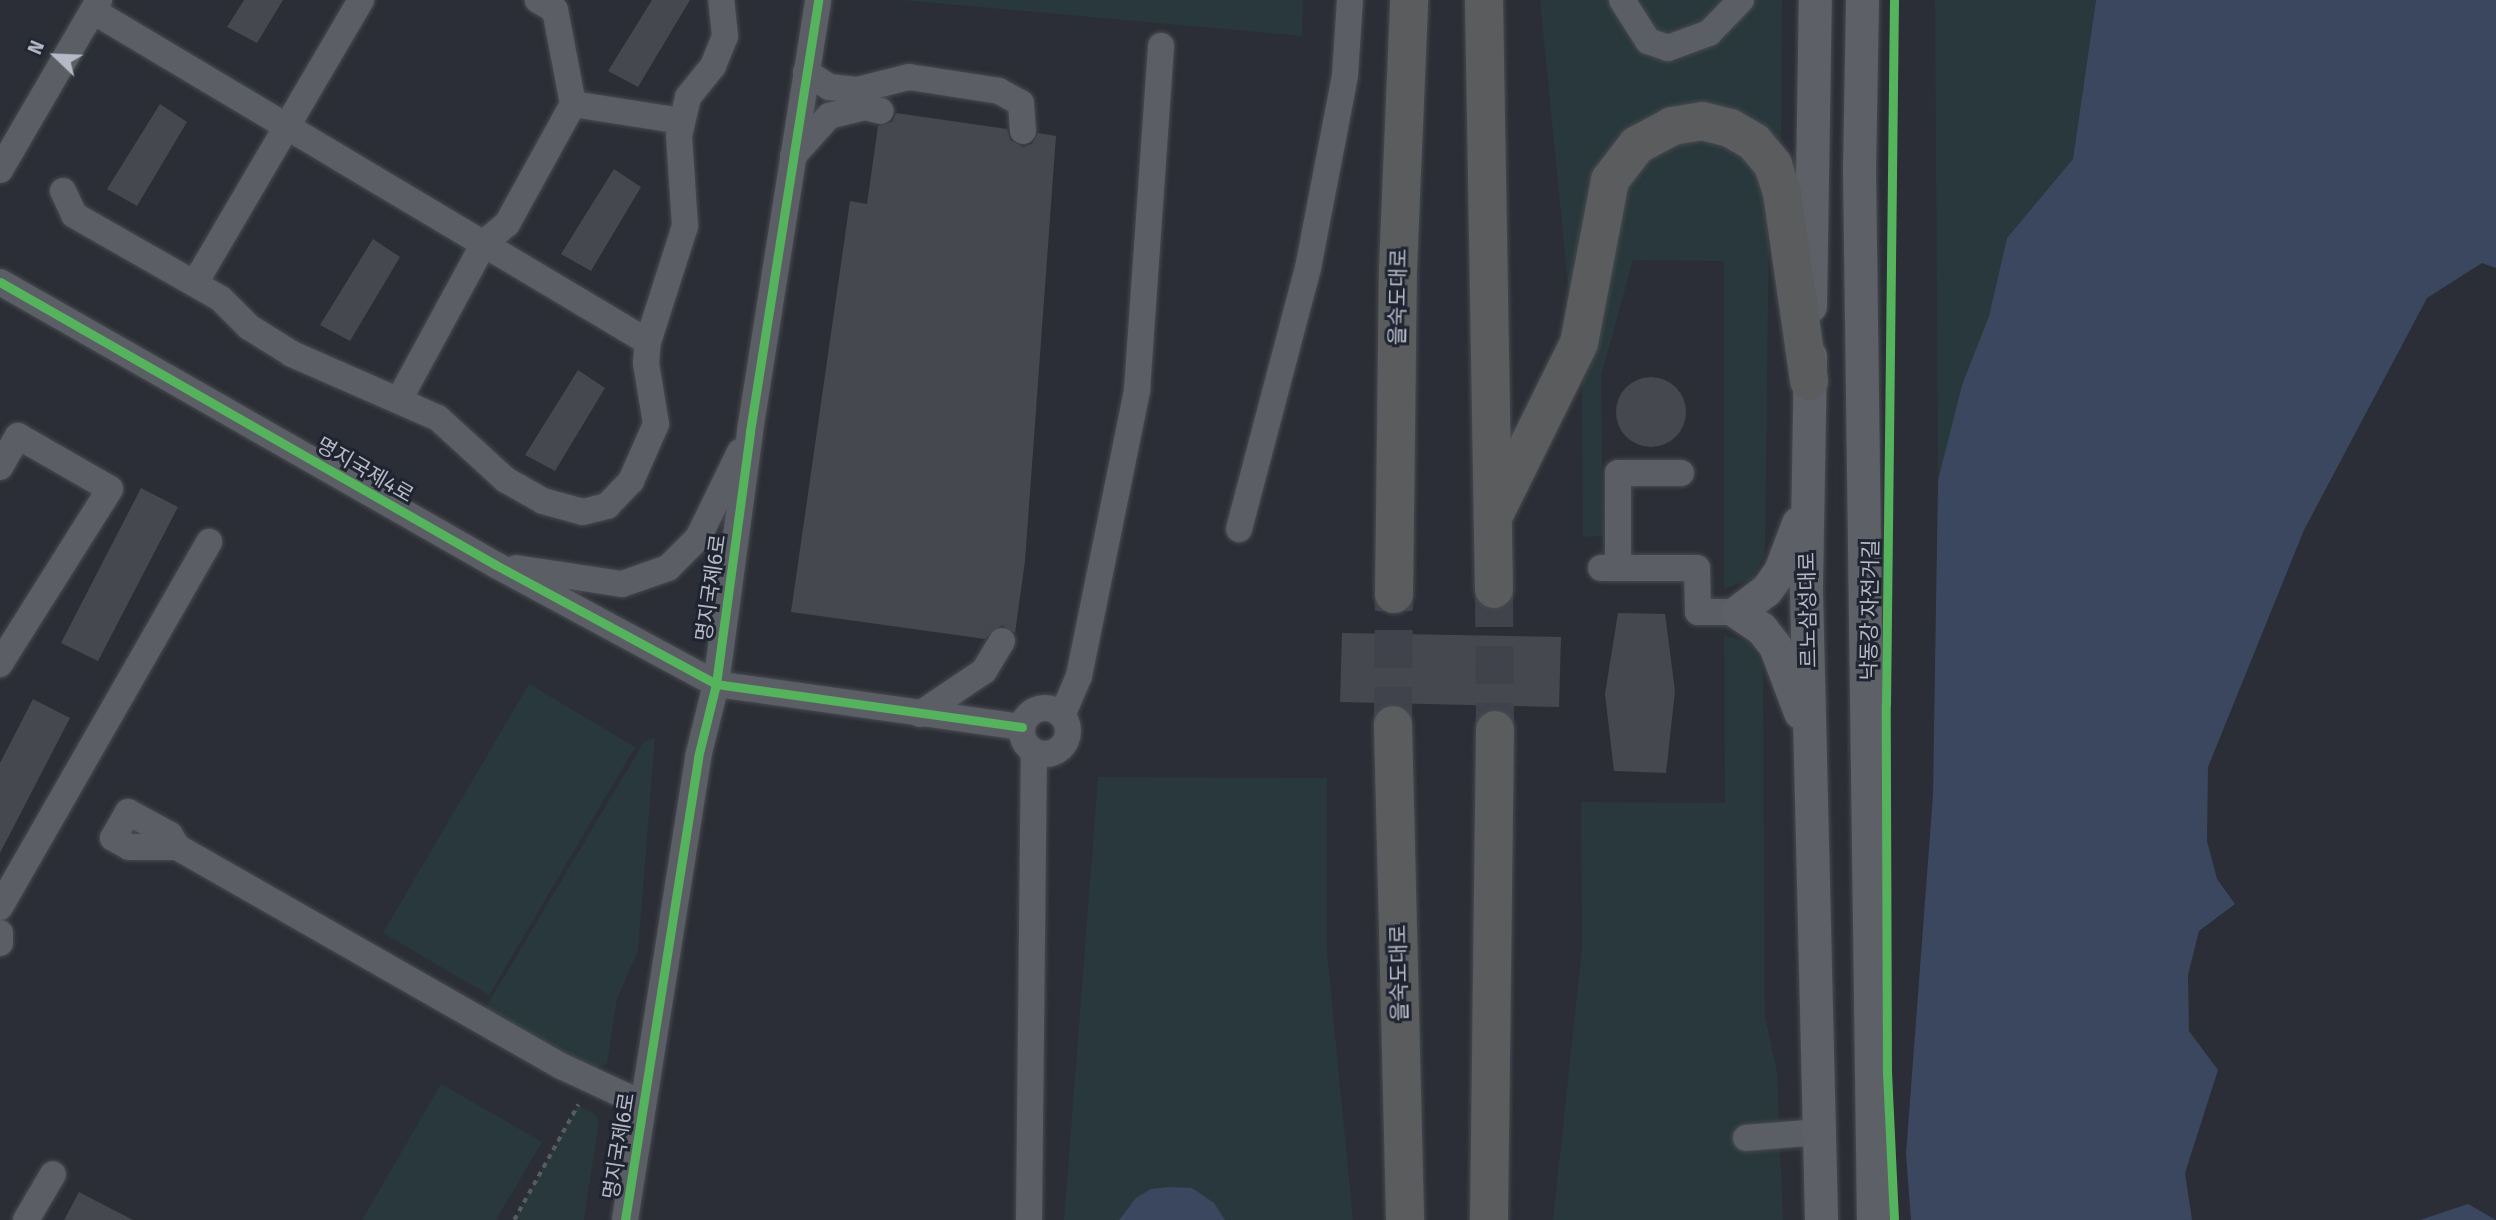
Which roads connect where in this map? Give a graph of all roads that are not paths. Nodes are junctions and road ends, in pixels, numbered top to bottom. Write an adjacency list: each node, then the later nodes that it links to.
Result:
1 (361, 0): 18 (street)
2 (721, 0): 17 (street)
3 (818, 0): 14 (street, 명지국제6로)
4 (1350, 0): 34 (street)
5 (1409, 0): 38 (highway, 을숙도대로)
6 (1484, 0): 33 (highway)
7 (1622, 0): 8 (street)
8 (1741, 0)
9 (1815, 0): 27 (main road, 르노삼성대로)
10 (1862, 0): 64 (main road)
11 (552, 3): 15 (street)
12 (96, 5): 18 (street); 21 (street)
13 (1161, 46): 44 (street)
14 (806, 72): 19 (street); 20 (street, 명지국제6로)
15 (573, 104): 17 (street); 23 (street)
16 (881, 111): 20 (street)
17 (682, 121): 26 (street)
18 (289, 125): 23 (street); 25 (street)
19 (1023, 131)
20 (793, 156): 29 (street, 명지국제6로)
21 (0, 170)
22 (63, 191): 25 (street)
23 (484, 243): 26 (street); 28 (street)
24 (0, 282): 36 (street, 명지국제4로)
25 (195, 283): 28 (street)
26 (648, 342): 28 (street)
27 (1809, 381): 32 (main road, 르노삼성대로); 33 (highway)
28 (400, 398)
29 (750, 432): 36 (street); 42 (street, 명지국제6로)
30 (0, 467): 41 (street)
31 (1681, 473): 39 (street)
32 (1808, 495): 39 (main road); 48 (main road, 르노삼성대로)
33 (1493, 517): 37 (highway)
34 (1239, 529)
35 (209, 542): 51 (street)
36 (496, 565): 42 (street, 명지국제4로)
37 (1494, 589)
38 (1394, 594)
39 (1737, 612): 48 (main road)
40 (1002, 641): 43 (street)
41 (0, 664)
42 (716, 684): 43 (street); 54 (street, 명지국제6로)
43 (920, 714): 46 (street)
44 (1062, 716): 46 (street); 49 (street)
45 (1393, 725): 61 (highway, 을숙도대로)
46 (1022, 727): 49 (street)
47 (1494, 730): 62 (highway)
48 (1810, 740): 55 (main road, 르노삼성대로)
49 (1034, 752): 60 (street)
50 (177, 847): 54 (street)
51 (0, 907)
52 (0, 933): 53 (street)
53 (0, 943)
54 (643, 1104): 59 (street, 명지국제6로)
55 (1819, 1132): 56 (street); 63 (main road, 르노삼성대로)
56 (1746, 1138)
57 (53, 1174): 58 (street)
58 (26, 1220)
59 (625, 1220)
60 (1029, 1220)
61 (1405, 1220)
62 (1489, 1220)
63 (1821, 1220)
64 (1872, 1220)

